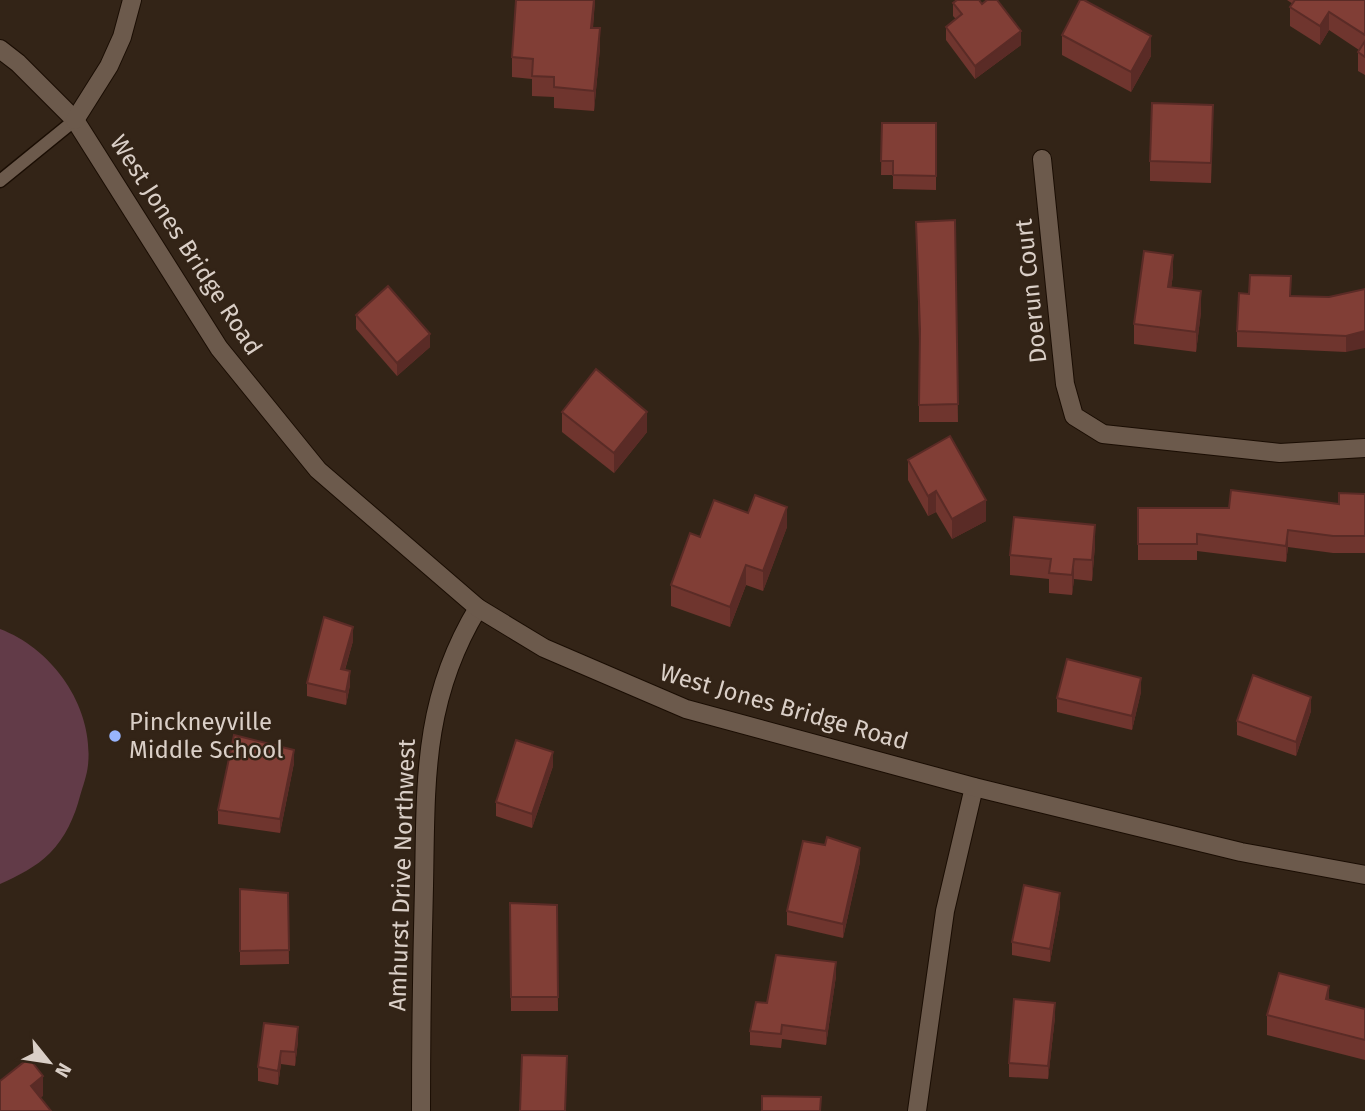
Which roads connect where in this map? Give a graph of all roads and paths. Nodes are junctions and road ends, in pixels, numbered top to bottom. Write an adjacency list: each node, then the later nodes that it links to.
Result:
1 (132, 0): 3 (street)
2 (0, 49): 3 (street, West Jones Bridge Road)
3 (75, 120): 5 (lane); 7 (street, West Jones Bridge Road)
4 (1042, 159): 6 (street, Doerun Court)
5 (0, 181)
6 (1365, 448)
7 (478, 608): 8 (street, West Jones Bridge Road); 10 (street, Amhurst Drive Northwest)
8 (974, 787): 9 (street, West Jones Bridge Road); 11 (street)
9 (1365, 875)
10 (421, 1111)
11 (917, 1111)

